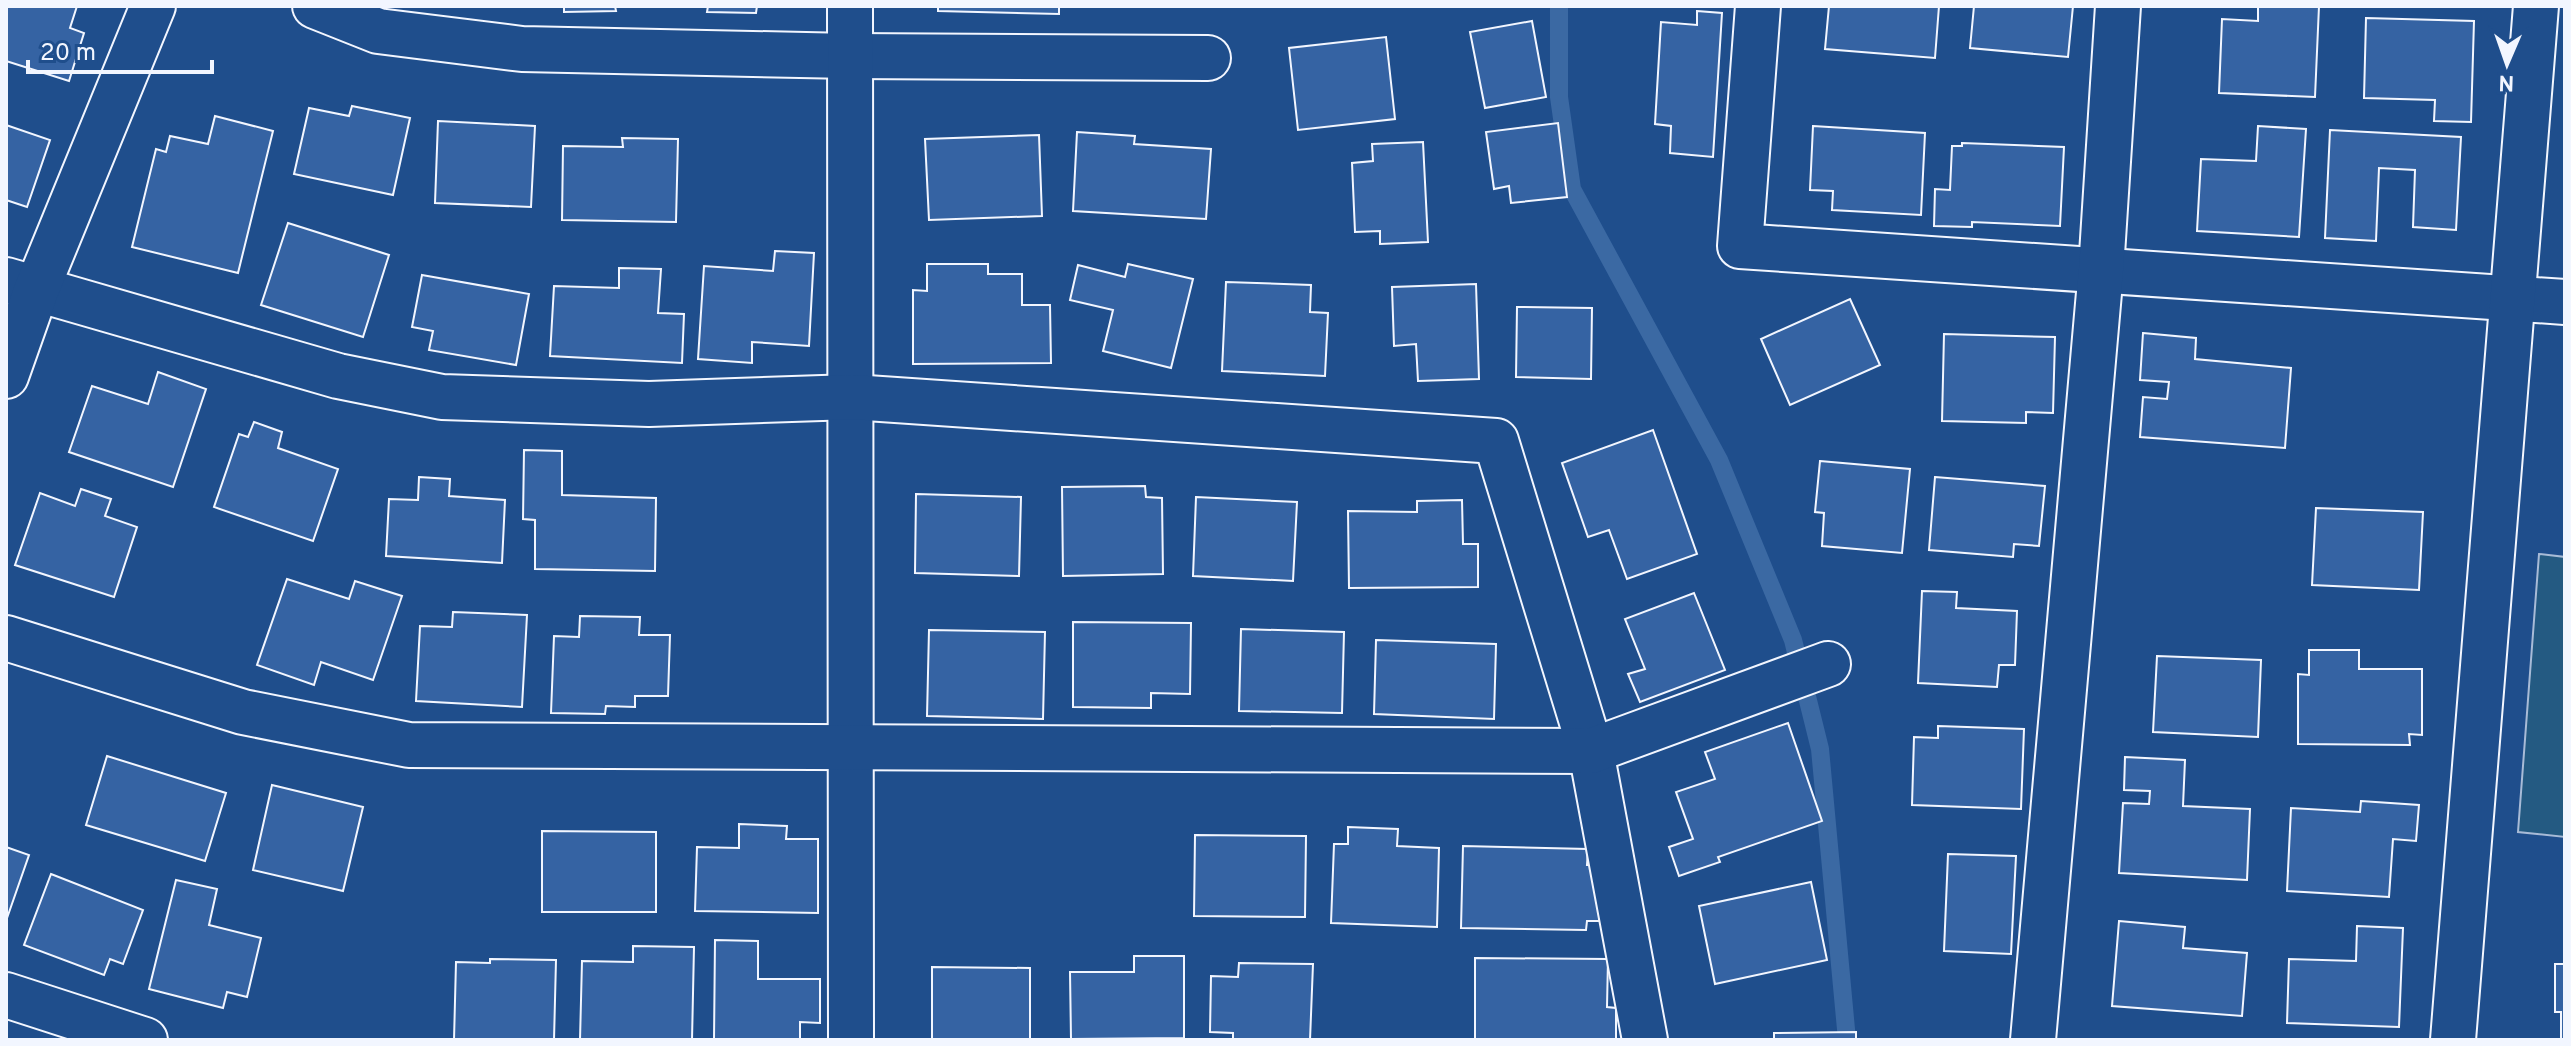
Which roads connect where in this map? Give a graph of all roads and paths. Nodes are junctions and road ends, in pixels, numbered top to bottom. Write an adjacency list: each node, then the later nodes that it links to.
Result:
1 (153, 6): 10 (street)
2 (315, 6): 7 (street)
3 (850, 6): 7 (street)
4 (1758, 6): 9 (street)
5 (2118, 6): 9 (street)
6 (2536, 6): 11 (street)
7 (850, 56): 8 (street); 14 (street)
8 (1208, 58)
9 (2101, 270): 11 (street); 23 (street)
10 (21, 286): 13 (street); 14 (street)
11 (2515, 298): 12 (street); 24 (street)
12 (2565, 302)
13 (6, 376)
14 (852, 397): 17 (street); 18 (street)
15 (6, 638): 17 (street)
16 (1828, 664): 18 (street)
17 (851, 749): 18 (street); 21 (street)
18 (1591, 751): 22 (street)
19 (6, 995): 20 (street)
20 (145, 1040)
21 (851, 1040)
22 (1645, 1040)
23 (2033, 1040)
24 (2453, 1040)

